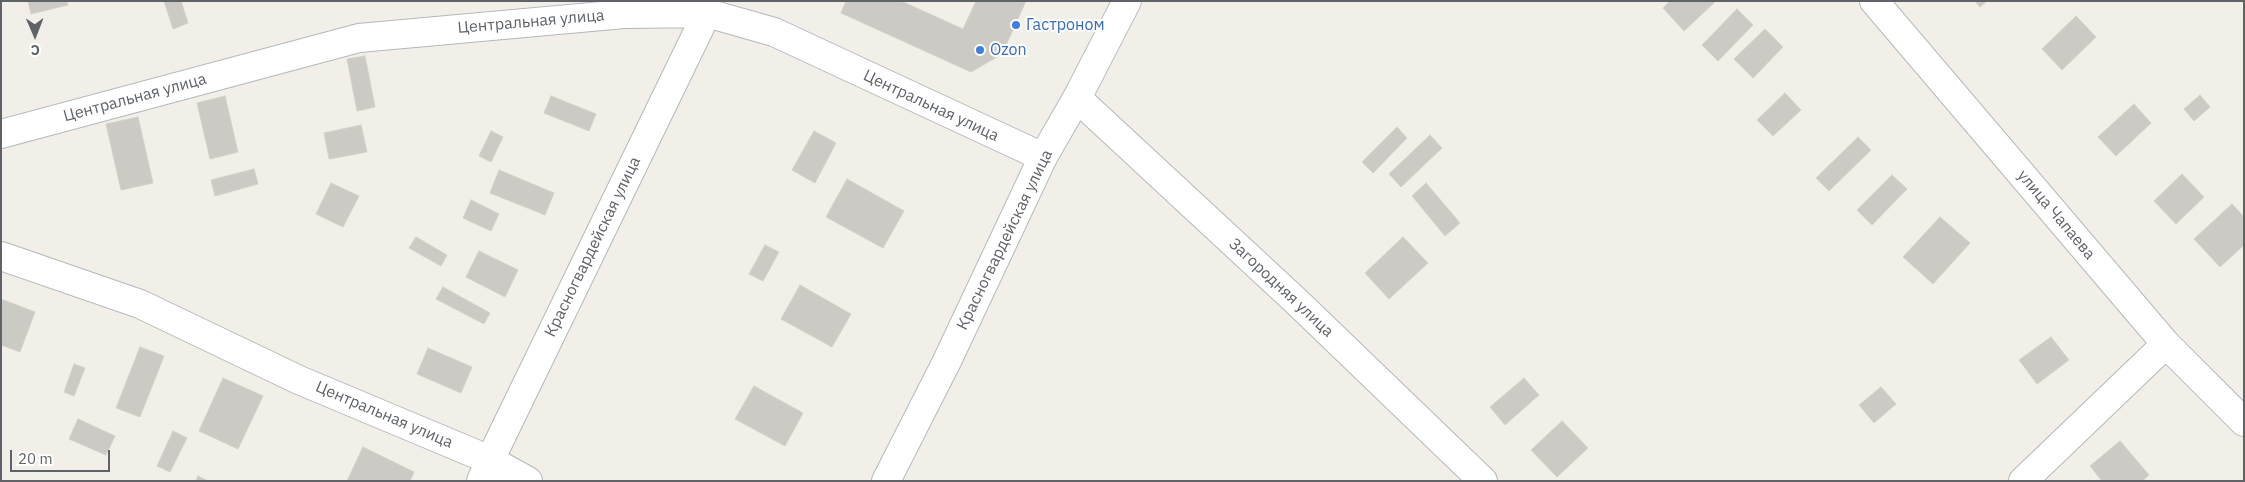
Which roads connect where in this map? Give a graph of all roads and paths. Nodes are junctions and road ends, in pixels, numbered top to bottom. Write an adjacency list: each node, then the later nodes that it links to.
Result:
1 (1126, 1): 4 (street, Красногвардейская улица)
2 (1874, 1): 8 (street, улица Чапаева)
3 (707, 13): 5 (street, Центральная улица); 6 (street, Центральная улица); 10 (street, Красногвардейская улица)
4 (1077, 98): 6 (street, Красногвардейская улица); 13 (street, Загородняя улица)
5 (1, 134)
6 (1043, 157): 12 (street, Красногвардейская улица)
7 (1, 256): 10 (street, Центральная улица)
8 (2166, 344): 9 (street, улица Чапаева); 14 (street)
9 (2244, 422)
10 (486, 470): 11 (street, Центральная улица)
11 (528, 481)
12 (886, 481)
13 (1483, 481)
14 (2023, 481)

